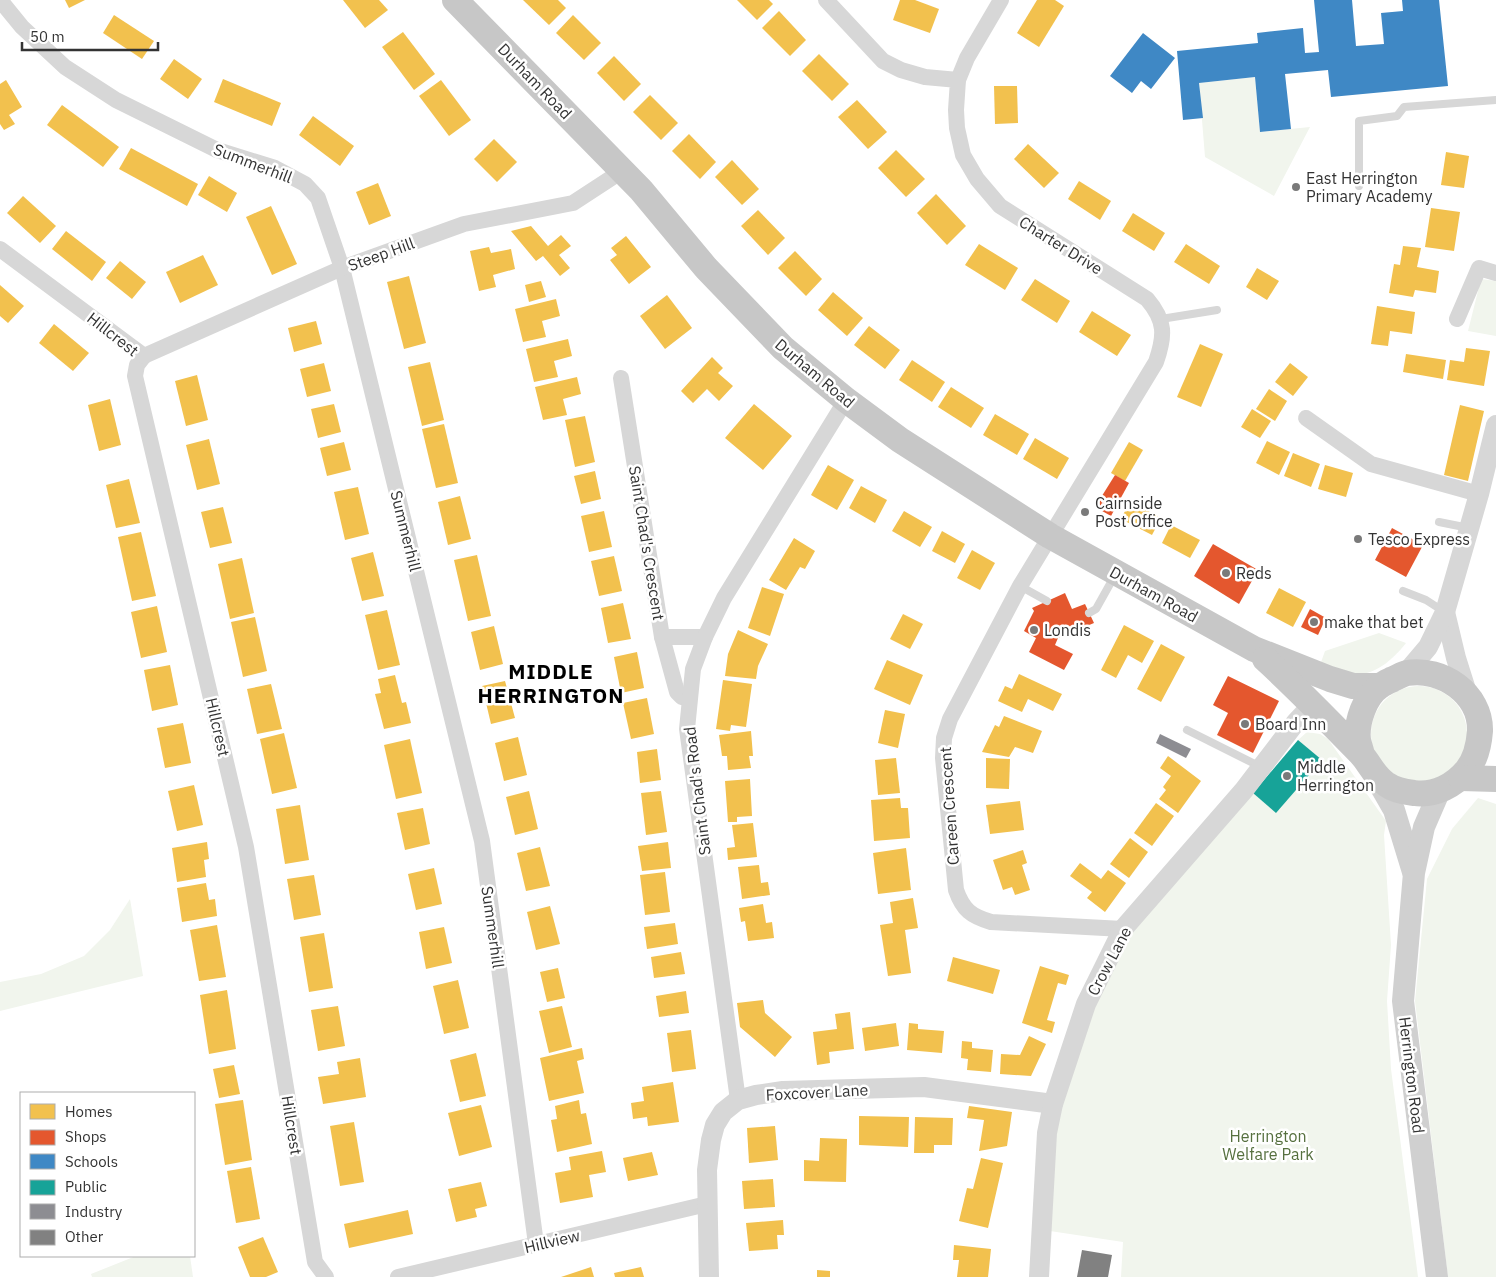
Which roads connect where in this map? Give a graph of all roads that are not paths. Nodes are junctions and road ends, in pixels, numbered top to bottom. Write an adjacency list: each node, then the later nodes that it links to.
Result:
1 (0, 0): 10 (street, Summerhill)
2 (455, 0): 7 (highway, Durham Road)
3 (826, 0): 5 (street)
4 (1001, 0): 5 (street, Charter Drive)
5 (958, 80): 13 (street, Charter Drive)
6 (1496, 100): 8 (lane)
7 (622, 171): 10 (street, Steep Hill); 17 (highway, Durham Road)
8 (1360, 186)
9 (0, 248): 15 (street, Hillcrest)
10 (342, 268): 15 (street, Steep Hill); 51 (street, Summerhill)
11 (1496, 273): 14 (street)
12 (1217, 310): 13 (lane)
13 (1161, 319): 23 (street)
14 (1456, 319)
15 (144, 356): 52 (street, Hillcrest)
16 (621, 378): 30 (street, Saint Chad's Crescent)
17 (846, 400): 23 (highway, Durham Road); 31 (street, Saint Chad's Road)
18 (1306, 418): 20 (street)
19 (1495, 436): 20 (street)
20 (1479, 494): 22 (street)
21 (1439, 522): 22 (lane)
22 (1470, 528): 28 (street)
23 (1050, 536): 24 (highway, Durham Road); 25 (street, Careen Crescent)
24 (1116, 574): 29 (lane); 32 (highway, Durham Road)
25 (1020, 586): 27 (lane); 47 (street, Careen Crescent)
26 (1403, 591): 28 (lane)
27 (1047, 602)
28 (1445, 612): 33 (street); 36 (street)
29 (1089, 613)
30 (662, 636): 31 (street); 37 (street, Saint Chad's Crescent)
31 (704, 637): 37 (street, Saint Chad's Road)
32 (1254, 649): 34 (highway, Durham Road); 38 (highway, Durham Road)
33 (1406, 673): 35 (highway, Durham Road); 36 (highway, Durham Road)
34 (1330, 679): 35 (highway, Durham Road); 38 (street)
35 (1379, 686): 42 (highway, Durham Road)
36 (1468, 696): 39 (highway, Durham Road)
37 (689, 698): 48 (street, Saint Chad's Road)
38 (1312, 705): 42 (highway, Durham Road); 43 (street, Crow Lane)
39 (1480, 724): 41 (highway, Durham Road); 45 (highway, Durham Road)
40 (1187, 730): 43 (lane)
41 (1496, 747)
42 (1367, 764): 45 (highway, Durham Road); 46 (main road, Herrington Road)
43 (1261, 767): 47 (street, Crow Lane)
44 (1496, 779): 45 (highway, Durham Road)
45 (1450, 784): 46 (main road, Herrington Road)
46 (1414, 873): 56 (main road, Herrington Road)
47 (1123, 929): 49 (street, Crow Lane)
48 (738, 1100): 49 (street, Foxcover Lane); 50 (street, Foxcover Lane)
49 (1052, 1104): 55 (street, Crow Lane)
50 (707, 1204): 51 (street, Hillview); 54 (street, Foxcover Lane)
51 (536, 1244): 53 (street, Hillview)
52 (326, 1277)
53 (398, 1277)
54 (709, 1277)
55 (1039, 1277)
56 (1437, 1277)

